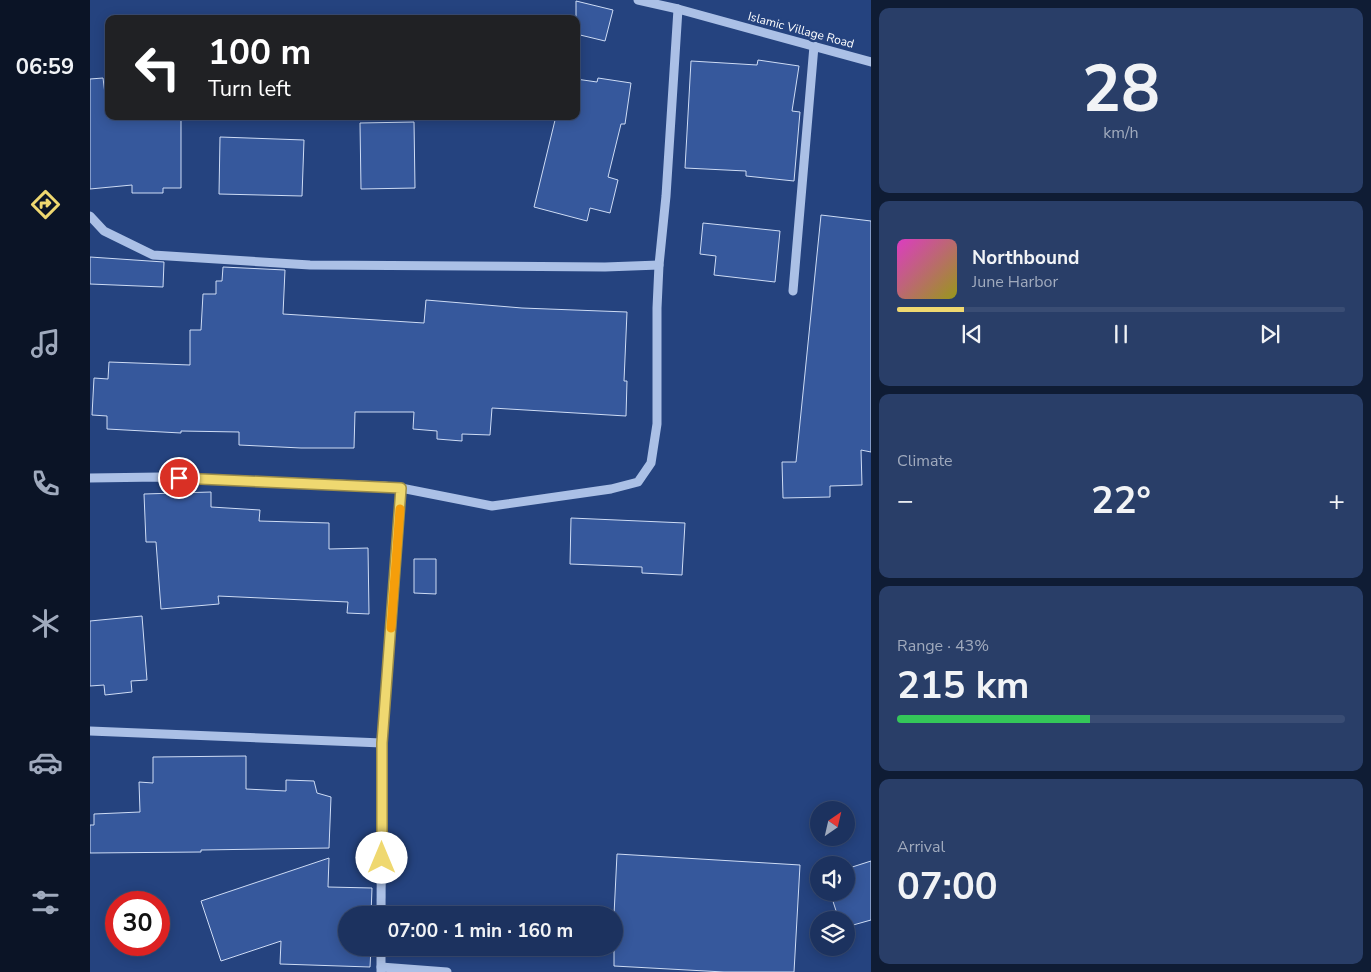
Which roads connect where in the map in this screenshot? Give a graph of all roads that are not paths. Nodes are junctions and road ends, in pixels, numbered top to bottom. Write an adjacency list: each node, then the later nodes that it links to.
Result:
1 (638, 0): 2 (street, Islamic Village Road)
2 (678, 9): 3 (street, Islamic Village Road); 6 (street)
3 (814, 46): 4 (street, Islamic Village Road); 7 (street)
4 (871, 62)
5 (90, 216): 6 (street)
6 (658, 265): 9 (street)
7 (793, 291)
8 (90, 478): 9 (street)
9 (401, 488): 11 (street)
10 (90, 731): 11 (street)
11 (382, 743): 12 (street)
12 (381, 906)
13 (381, 956): 14 (street)
14 (381, 970): 15 (street)
15 (447, 972)

